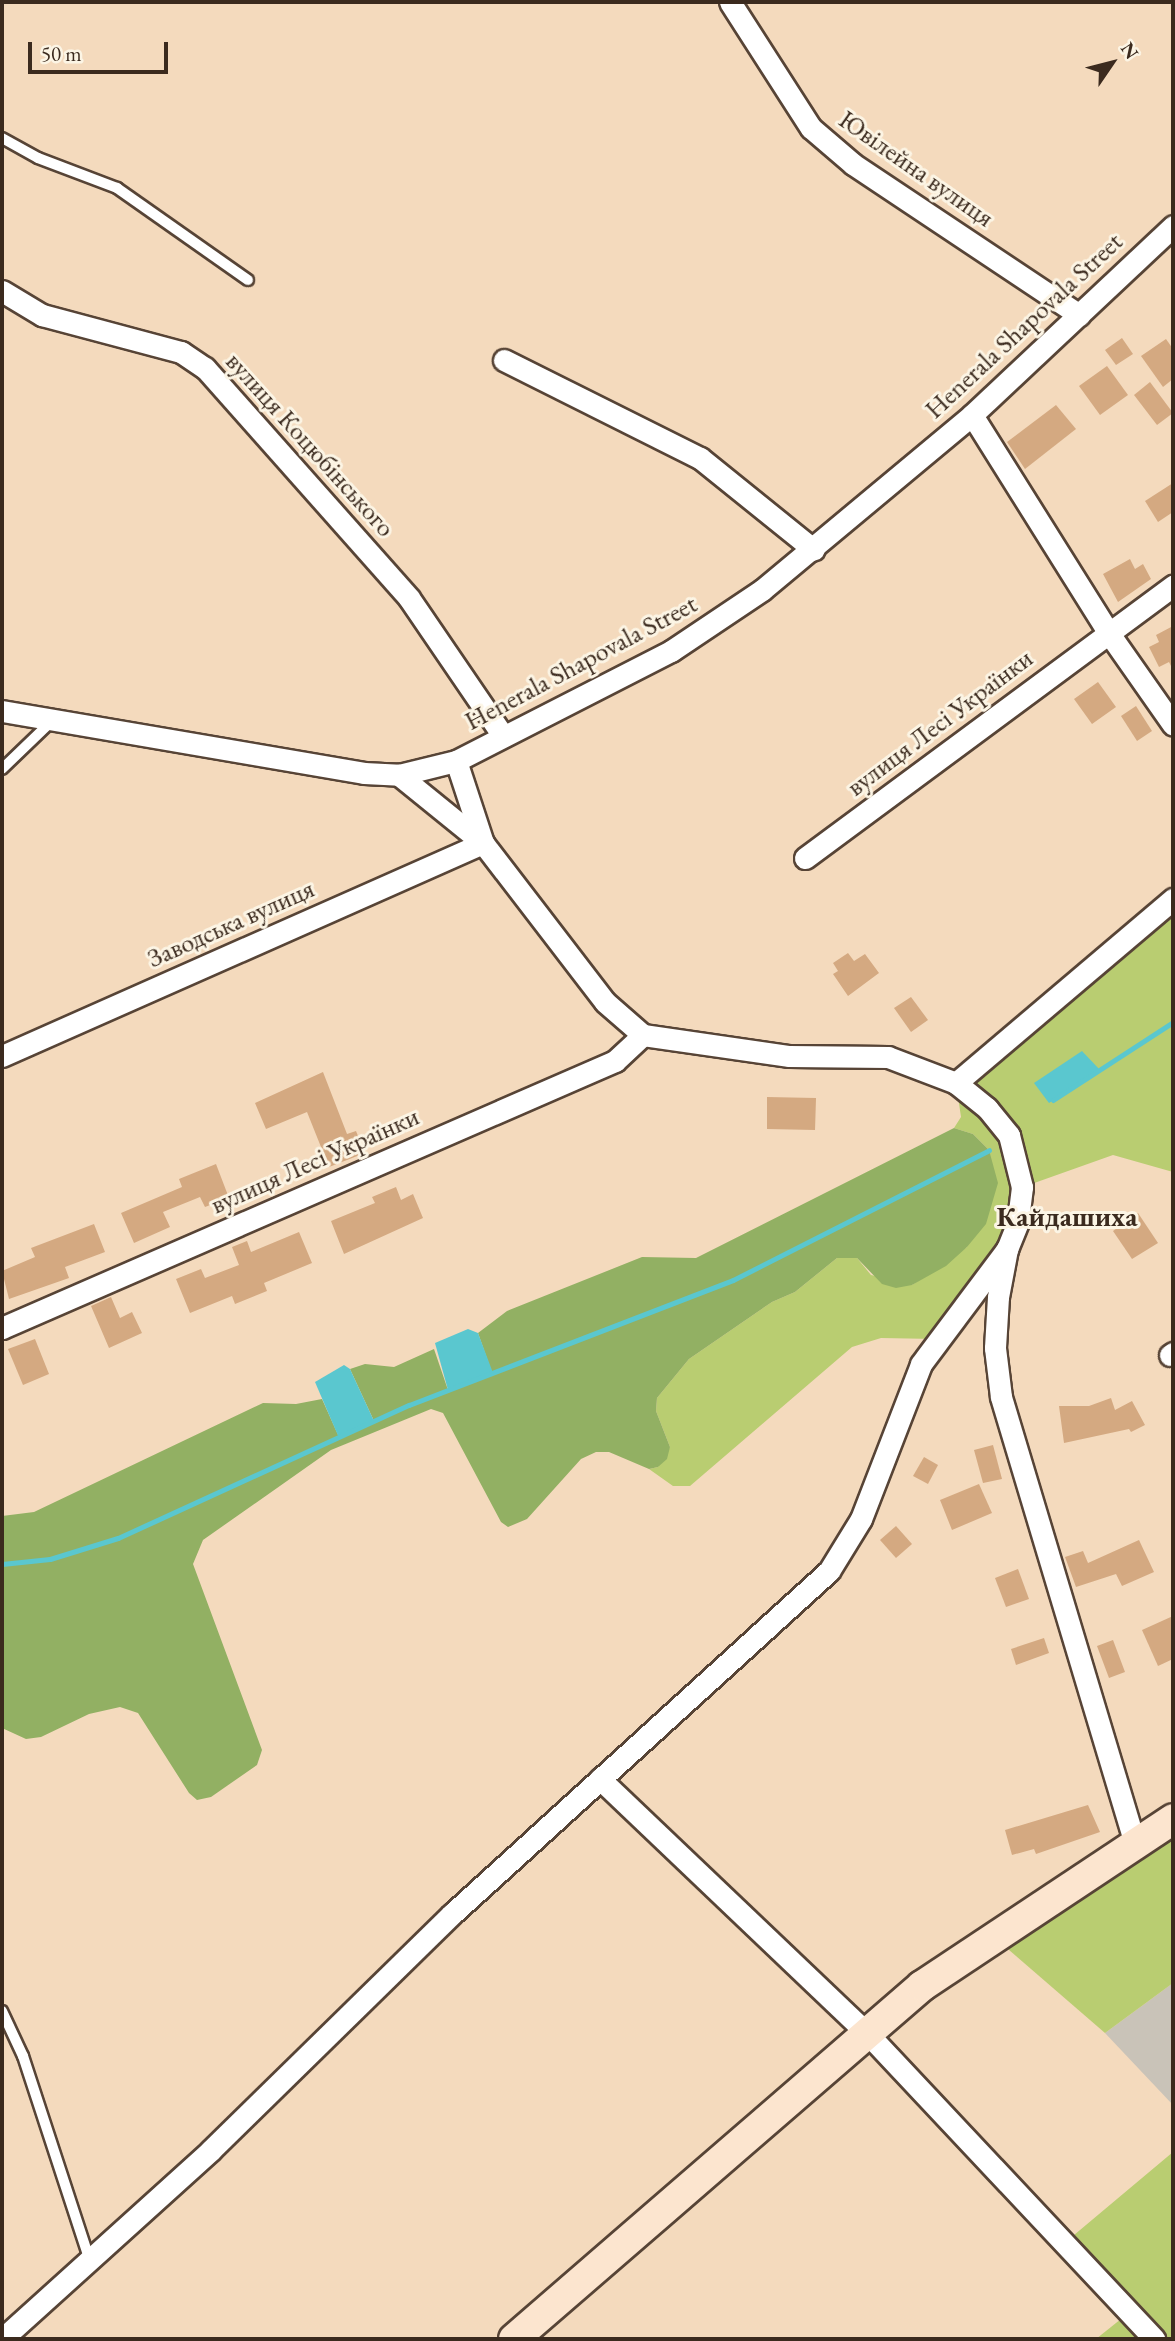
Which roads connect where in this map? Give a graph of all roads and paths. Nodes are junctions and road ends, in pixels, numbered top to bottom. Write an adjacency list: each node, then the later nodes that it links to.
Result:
1 (730, 2): 6 (street, Ювілейна вулиця)
2 (2, 138): 4 (lane)
3 (1173, 226): 6 (street, Henerala Shapovala Street)
4 (248, 280)
5 (2, 291): 15 (street, вулиця Коцюбінського)
6 (1079, 315): 8 (street, Henerala Shapovala Street)
7 (505, 360): 9 (street)
8 (972, 415): 9 (street, Henerala Shapovala Street); 11 (street)
9 (814, 550): 15 (street, Henerala Shapovala Street)
10 (1173, 586): 11 (street, вулиця Лесі Українки)
11 (1108, 632): 14 (street); 20 (street, вулиця Лесі Українки)
12 (2, 710): 13 (street, Henerala Shapovala Street)
13 (54, 720): 17 (lane); 18 (street, Henerala Shapovala Street)
14 (1173, 725)
15 (503, 736): 16 (street, Henerala Shapovala Street)
16 (456, 761): 18 (street, Henerala Shapovala Street); 19 (street)
17 (2, 769)
18 (399, 775): 19 (street)
19 (483, 843): 22 (street); 23 (street, Заводська вулиця)
20 (806, 858)
21 (1173, 899): 24 (street)
22 (643, 1035): 24 (street); 26 (street, вулиця Лесі Українки)
23 (2, 1056)
24 (956, 1083): 25 (street)
25 (1007, 1249): 27 (street); 29 (street)
26 (2, 1328)
27 (600, 1779): 31 (street); 32 (street)
28 (1173, 1819): 29 (main road)
29 (1135, 1843): 31 (main road)
30 (2, 2011): 32 (lane)
31 (866, 2032): 34 (main road); 35 (street)
32 (89, 2258): 33 (street)
33 (2, 2339)
34 (514, 2339)
35 (1154, 2339)

